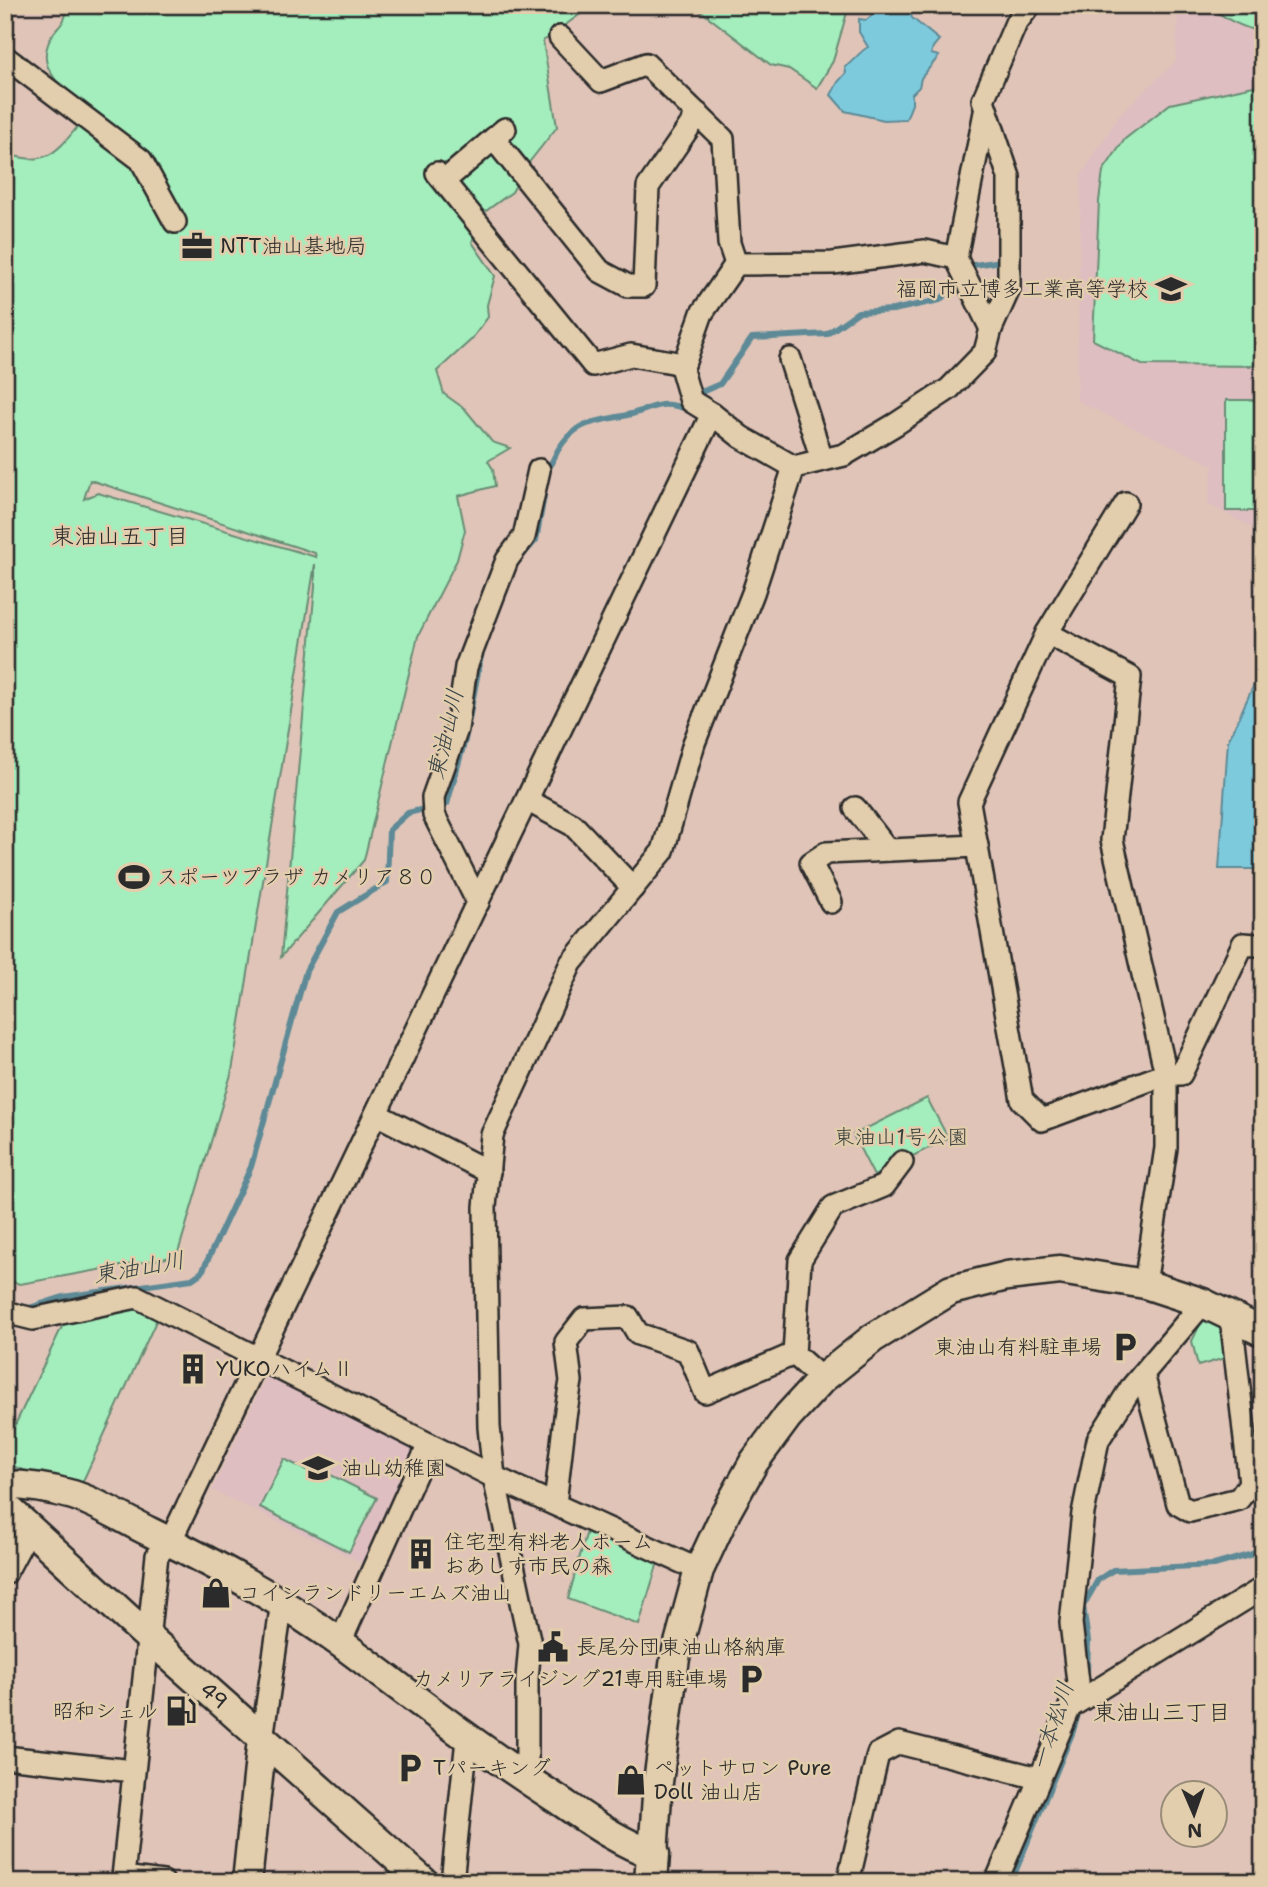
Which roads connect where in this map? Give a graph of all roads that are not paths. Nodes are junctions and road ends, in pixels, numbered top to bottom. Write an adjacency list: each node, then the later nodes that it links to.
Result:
1 (1030, 5): 4 (street)
2 (560, 37): 5 (street)
3 (5, 57): 6 (street)
4 (986, 109): 7 (street); 9 (street)
5 (698, 114): 8 (street); 11 (street)
6 (175, 222)
7 (957, 260): 8 (street); 9 (street)
8 (736, 264): 11 (street)
9 (991, 329): 13 (street)
10 (790, 359): 13 (street)
11 (684, 364): 12 (street)
12 (712, 414): 14 (street); 18 (street)
13 (822, 460): 14 (street)
14 (794, 467): 22 (street)
15 (539, 470): 24 (street)
16 (1126, 503): 17 (street)
17 (1047, 633): 20 (street); 26 (street)
18 (527, 800): 22 (street); 24 (street)
19 (855, 808): 21 (street)
20 (977, 846): 21 (street); 26 (street)
21 (888, 850): 23 (street)
22 (633, 888): 29 (street)
23 (831, 902)
24 (478, 903): 27 (street)
25 (1256, 945): 26 (street)
26 (1166, 1074): 30 (street)
27 (376, 1114): 29 (street); 36 (street)
28 (902, 1162): 35 (street)
29 (489, 1172): 40 (street)
30 (1146, 1284): 31 (street); 38 (street)
31 (1203, 1303): 33 (street); 37 (street)
32 (5, 1312): 36 (street)
33 (1231, 1317): 34 (street); 37 (street)
34 (1263, 1332)
35 (794, 1353): 38 (street); 42 (street)
36 (258, 1357): 39 (street); 45 (street)
37 (1143, 1374): 52 (street)
38 (822, 1379): 46 (street)
39 (429, 1444): 40 (street); 51 (street)
40 (494, 1477): 42 (street); 58 (street)
41 (5, 1485): 45 (street)
42 (555, 1504): 46 (street)
43 (5, 1506): 44 (street, 49 / 49)
44 (30, 1527): 47 (street); 50 (street, 49 / 49)
45 (170, 1542): 49 (street); 50 (street)
46 (699, 1570): 59 (street)
47 (5, 1574)
48 (1263, 1588): 52 (street)
49 (282, 1602): 51 (street); 53 (street)
50 (146, 1636): 53 (street, 49 / 49); 56 (street)
51 (340, 1643): 54 (street)
52 (1072, 1705): 57 (street)
53 (262, 1739): 61 (street); 62 (street, 49 / 49)
54 (467, 1739): 58 (street); 63 (street)
55 (5, 1757): 56 (street)
56 (133, 1771): 60 (street)
57 (1038, 1778): 64 (street); 65 (street)
58 (527, 1780): 59 (street)
59 (652, 1868)
60 (163, 1882)
61 (247, 1882)
62 (424, 1882)
63 (452, 1882)
64 (848, 1882)
65 (996, 1882)

